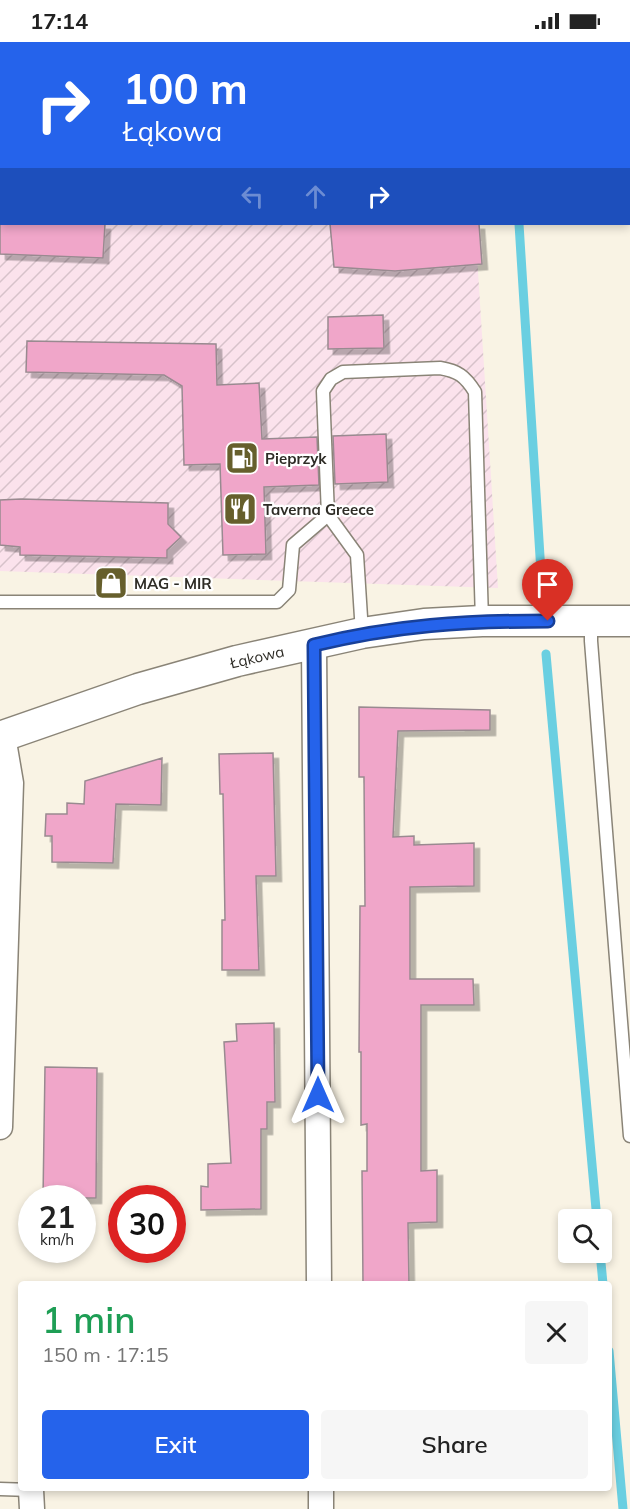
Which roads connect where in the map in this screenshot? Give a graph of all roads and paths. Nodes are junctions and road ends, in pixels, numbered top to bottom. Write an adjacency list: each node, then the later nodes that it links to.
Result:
1 (328, 515): 2 (lane); 3 (lane); 6 (lane)
2 (0, 602)
3 (482, 621): 4 (street, Łąkowa); 6 (street, Łąkowa)
4 (591, 621): 5 (street, Łąkowa); 11 (lane)
5 (630, 621)
6 (362, 633): 7 (street, Łąkowa)
7 (314, 645): 8 (street, Łąkowa); 12 (street)
8 (1, 737): 9 (street)
9 (1, 1079): 10 (street)
10 (0, 1127)
11 (630, 1136)
12 (319, 1281)
13 (0, 1489): 15 (lane)
14 (321, 1491): 16 (street)
15 (32, 1499)
16 (321, 1509)

